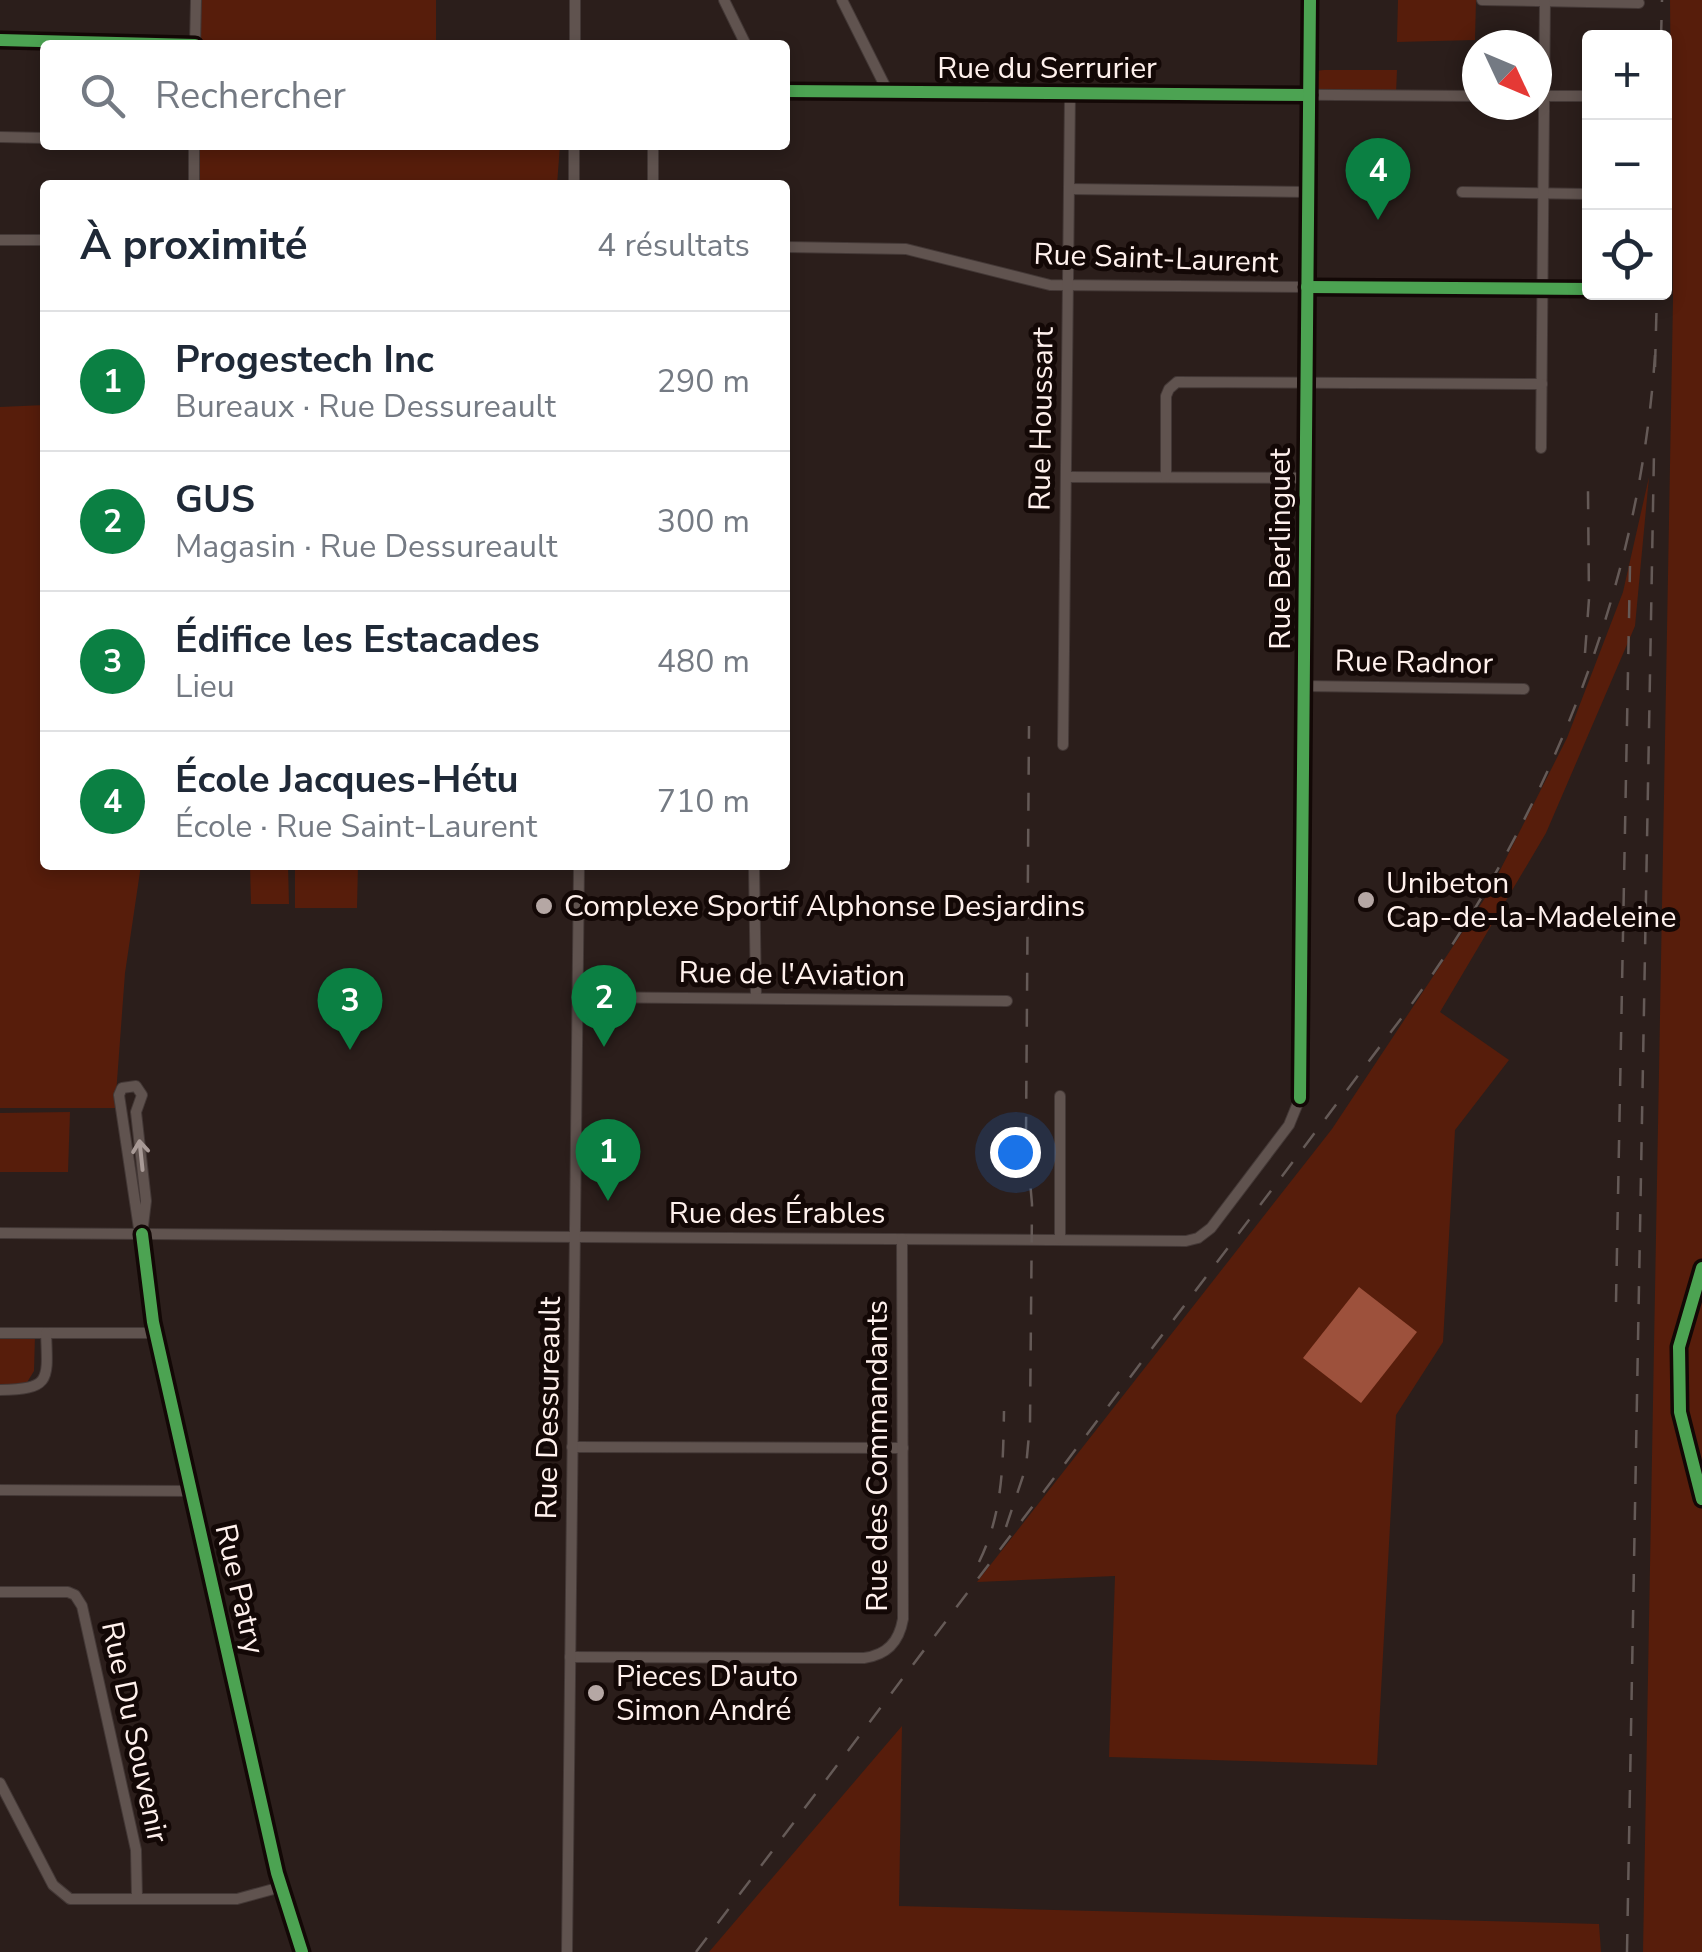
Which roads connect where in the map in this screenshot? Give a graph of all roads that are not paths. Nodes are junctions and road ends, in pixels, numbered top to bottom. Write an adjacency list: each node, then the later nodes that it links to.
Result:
1 (196, 0): 11 (street)
2 (576, 0): 12 (street)
3 (724, 0): 13 (street)
4 (842, 0): 16 (street)
5 (1310, 0): 18 (street, Rue Berlinguet)
6 (1482, 0): 7 (street)
7 (1545, 1): 8 (street); 9 (street)
8 (1638, 3)
9 (1544, 30)
10 (0, 40): 14 (street)
11 (195, 40)
12 (575, 40)
13 (744, 40)
14 (40, 41)
15 (790, 91): 16 (street, Rue du Serrurier)
16 (888, 92): 17 (street, Rue du Serrurier)
17 (1070, 94): 18 (street, Rue du Serrurier); 31 (street, Rue Houssart)
18 (1309, 95): 19 (street, Rue du Serrurier); 32 (street, Rue Berlinguet)
19 (1462, 96)
20 (1552, 96): 21 (street)
21 (1582, 96)
22 (1542, 120): 34 (street)
23 (0, 138): 24 (street)
24 (40, 138)
25 (194, 150): 28 (street)
26 (574, 150): 29 (street)
27 (653, 150): 30 (street)
28 (194, 180)
29 (574, 180)
30 (653, 180)
31 (1068, 189): 32 (street); 39 (street, Rue Houssart)
32 (1308, 192): 40 (street, Rue Berlinguet)
33 (1462, 192): 34 (street)
34 (1544, 194): 35 (street); 41 (street)
35 (1582, 194)
36 (0, 240): 37 (street)
37 (40, 240)
38 (790, 247): 39 (street, Rue Saint-Laurent)
39 (1068, 285): 40 (street, Rue Saint-Laurent); 46 (street, Rue Houssart)
40 (1307, 288): 41 (street, Rue Saint-Laurent); 43 (street, Rue Berlinguet)
41 (1542, 288): 42 (street, Rue Saint-Laurent); 44 (street)
42 (1582, 289)
43 (1306, 383): 44 (street); 47 (street); 48 (street, Rue Berlinguet)
44 (1542, 384): 45 (street)
45 (1541, 448)
46 (1066, 477): 47 (street); 51 (street, Rue Houssart)
47 (1166, 478): 48 (street)
48 (1305, 478): 49 (street, Rue Berlinguet)
49 (1304, 686): 50 (street, Rue Radnor); 58 (street, Rue Berlinguet)
50 (1524, 688)
51 (1063, 745)
52 (578, 870): 54 (street, Rue Dessureault)
53 (754, 870): 55 (street)
54 (578, 997): 55 (street, Rue de l'Aviation); 61 (street, Rue Dessureault)
55 (756, 998): 56 (street, Rue de l'Aviation)
56 (1007, 1001)
57 (1060, 1096): 63 (street)
58 (1300, 1098): 63 (street, Rue des Érables)
59 (0, 1233): 60 (street, Rue des Érables)
60 (142, 1234): 60 (street, Rue Patry, one-way to 60); 61 (street, Rue des Érables); 66 (street, Rue Patry)
61 (574, 1236): 62 (street, Rue des Érables); 68 (street, Rue Dessureault)
62 (902, 1239): 63 (street, Rue des Érables); 69 (street, Rue des Commandants)
63 (1060, 1239)
64 (0, 1333): 65 (street)
65 (46, 1333): 66 (street); 67 (street)
66 (155, 1333): 71 (street, Rue Patry)
67 (0, 1390)
68 (572, 1446): 69 (street); 73 (street, Rue Dessureault)
69 (903, 1448): 73 (street, Rue des Commandants)
70 (0, 1490): 71 (street)
71 (193, 1492): 75 (street, Rue Patry)
72 (0, 1592): 76 (street, Rue Du Souvenir)
73 (570, 1656): 78 (street, Rue Dessureault)
74 (0, 1784): 76 (street)
75 (281, 1887): 76 (street); 77 (street, Rue Patry)
76 (137, 1898)
77 (302, 1952)
78 (567, 1952)

